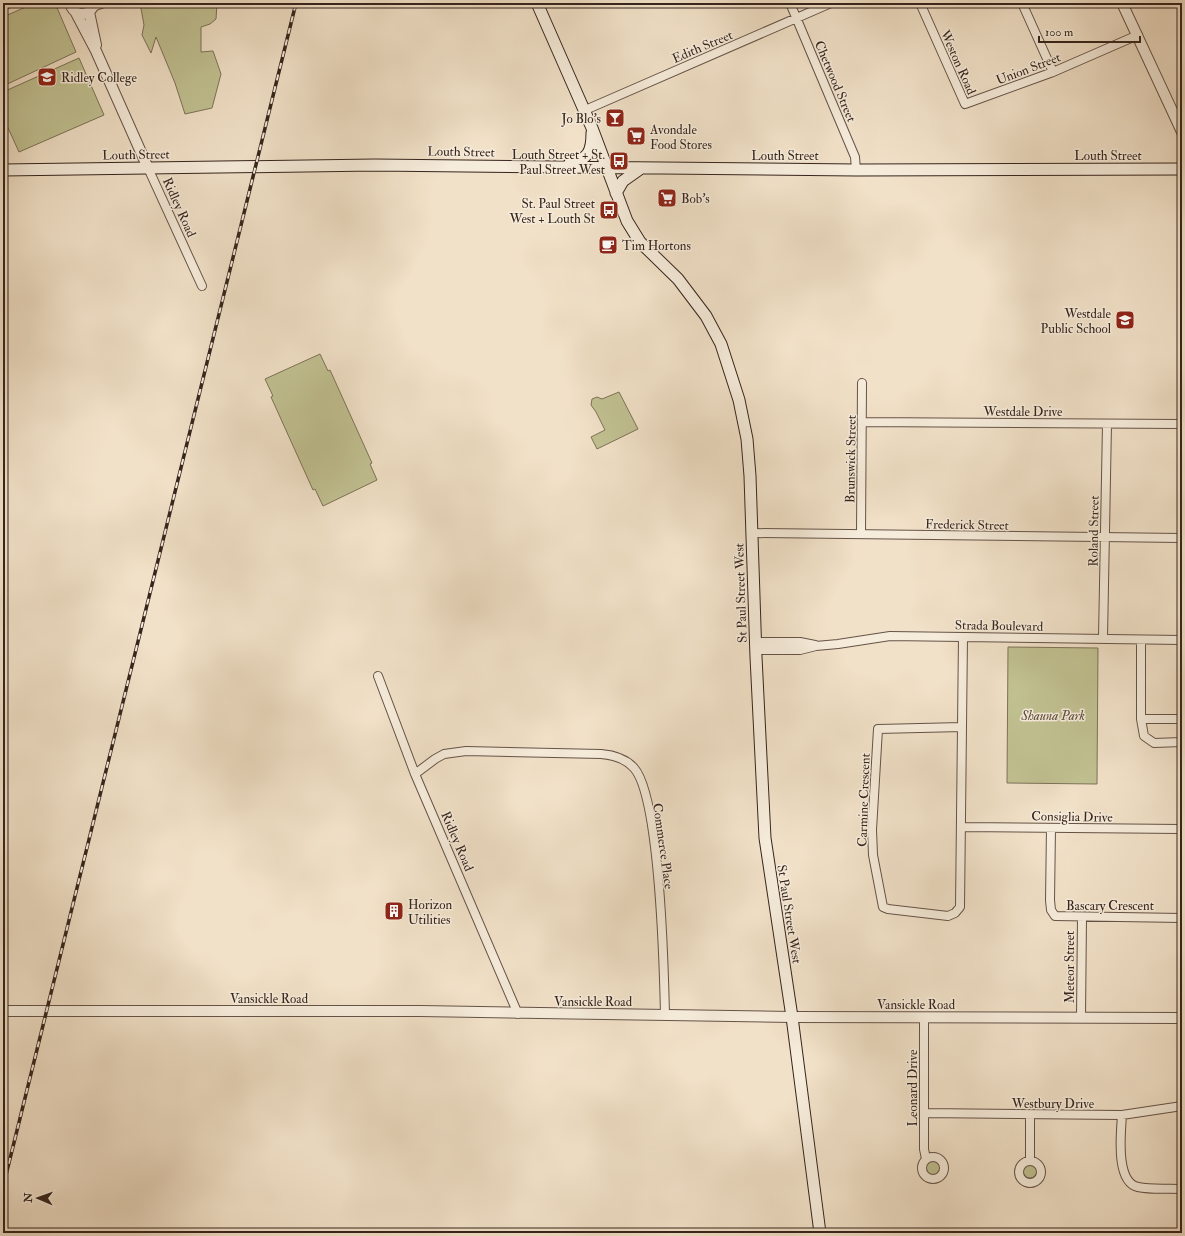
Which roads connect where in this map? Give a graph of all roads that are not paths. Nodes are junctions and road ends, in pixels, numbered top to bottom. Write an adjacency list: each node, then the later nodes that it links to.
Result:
1 (70, 3): 9 (street, Ridley Road)
2 (790, 3): 10 (street, Chetwood Street)
3 (831, 3): 10 (street, Edith Street)
4 (920, 3): 14 (street, Weston Road)
5 (1022, 3): 13 (street)
6 (1122, 3): 11 (street)
7 (539, 4): 15 (main road, St Paul Street West)
8 (96, 6): 9 (street); 12 (street, Ridley Road)
9 (76, 13): 12 (street, Ridley Road)
10 (796, 18): 15 (street, Edith Street); 24 (street, Chetwood Street)
11 (1138, 35): 13 (street, Union Street); 17 (street)
12 (96, 51): 20 (street, Ridley Road)
13 (1053, 72): 14 (street, Union Street)
14 (970, 103)
15 (583, 111): 16 (main road, St Paul Street West)
16 (592, 128): 18 (main road); 19 (main road, St Paul Street West)
17 (1182, 132)
18 (551, 167): 19 (main road, Louth Street); 20 (main road, Louth Street)
19 (606, 167): 21 (main road, Louth Street); 25 (main road, St Paul Street West)
20 (148, 168): 23 (main road, Louth Street); 26 (street, Ridley Road)
21 (641, 168): 24 (main road, Louth Street); 25 (main road)
22 (1182, 169): 24 (main road, Louth Street)
23 (3, 170)
24 (856, 170)
25 (616, 193): 31 (main road, St Paul Street West)
26 (202, 286)
27 (862, 383): 28 (street, Brunswick Street)
28 (863, 422): 29 (street, Westdale Drive); 32 (street, Brunswick Street)
29 (1107, 424): 30 (street, Westdale Drive); 33 (street, Roland Street)
30 (1182, 424)
31 (752, 533): 32 (street, Frederick Street); 39 (main road, St Paul Street West)
32 (861, 534): 33 (street, Frederick Street)
33 (1105, 537): 34 (street, Frederick Street); 36 (street, Roland Street)
34 (1182, 538)
35 (963, 637): 36 (street, Strada Boulevard); 39 (street, Strada Boulevard); 43 (street, Carmine Crescent)
36 (1102, 638): 37 (street, Strada Boulevard)
37 (1141, 640): 38 (street, Strada Boulevard); 41 (street)
38 (1182, 640)
39 (756, 646): 54 (main road, St Paul Street West)
40 (378, 676): 45 (street, Ridley Road)
41 (1142, 719): 42 (street); 44 (street)
42 (1182, 719)
43 (962, 727): 46 (street, Carmine Crescent); 46 (street, Carmine Crescent)
44 (1182, 742)
45 (415, 774): 52 (street, Ridley Road); 53 (street, Commerce Place)
46 (961, 827): 47 (street, Consiglia Drive)
47 (1051, 828): 48 (street, Consiglia Drive); 49 (street, Bascary Crescent)
48 (1182, 829)
49 (1082, 918): 50 (street, Bascary Crescent); 56 (street, Meteor Street)
50 (1182, 918)
51 (3, 1011): 52 (street, Vansickle Road)
52 (518, 1014): 53 (street, Vansickle Road)
53 (665, 1015): 54 (street, Vansickle Road)
54 (792, 1017): 55 (street, Vansickle Road); 65 (main road, St Paul Street West)
55 (924, 1017): 56 (street, Vansickle Road); 59 (street, Leonard Drive)
56 (1081, 1017): 57 (street, Vansickle Road)
57 (1182, 1018)
58 (1182, 1106): 61 (street, Westbury Drive)
59 (924, 1113): 60 (street, Westbury Drive); 62 (street, Leonard Drive)
60 (1030, 1115): 61 (street, Westbury Drive); 63 (street)
61 (1122, 1115): 64 (street)
62 (926, 1159)
63 (1030, 1160)
64 (1182, 1189)
65 (820, 1233)

